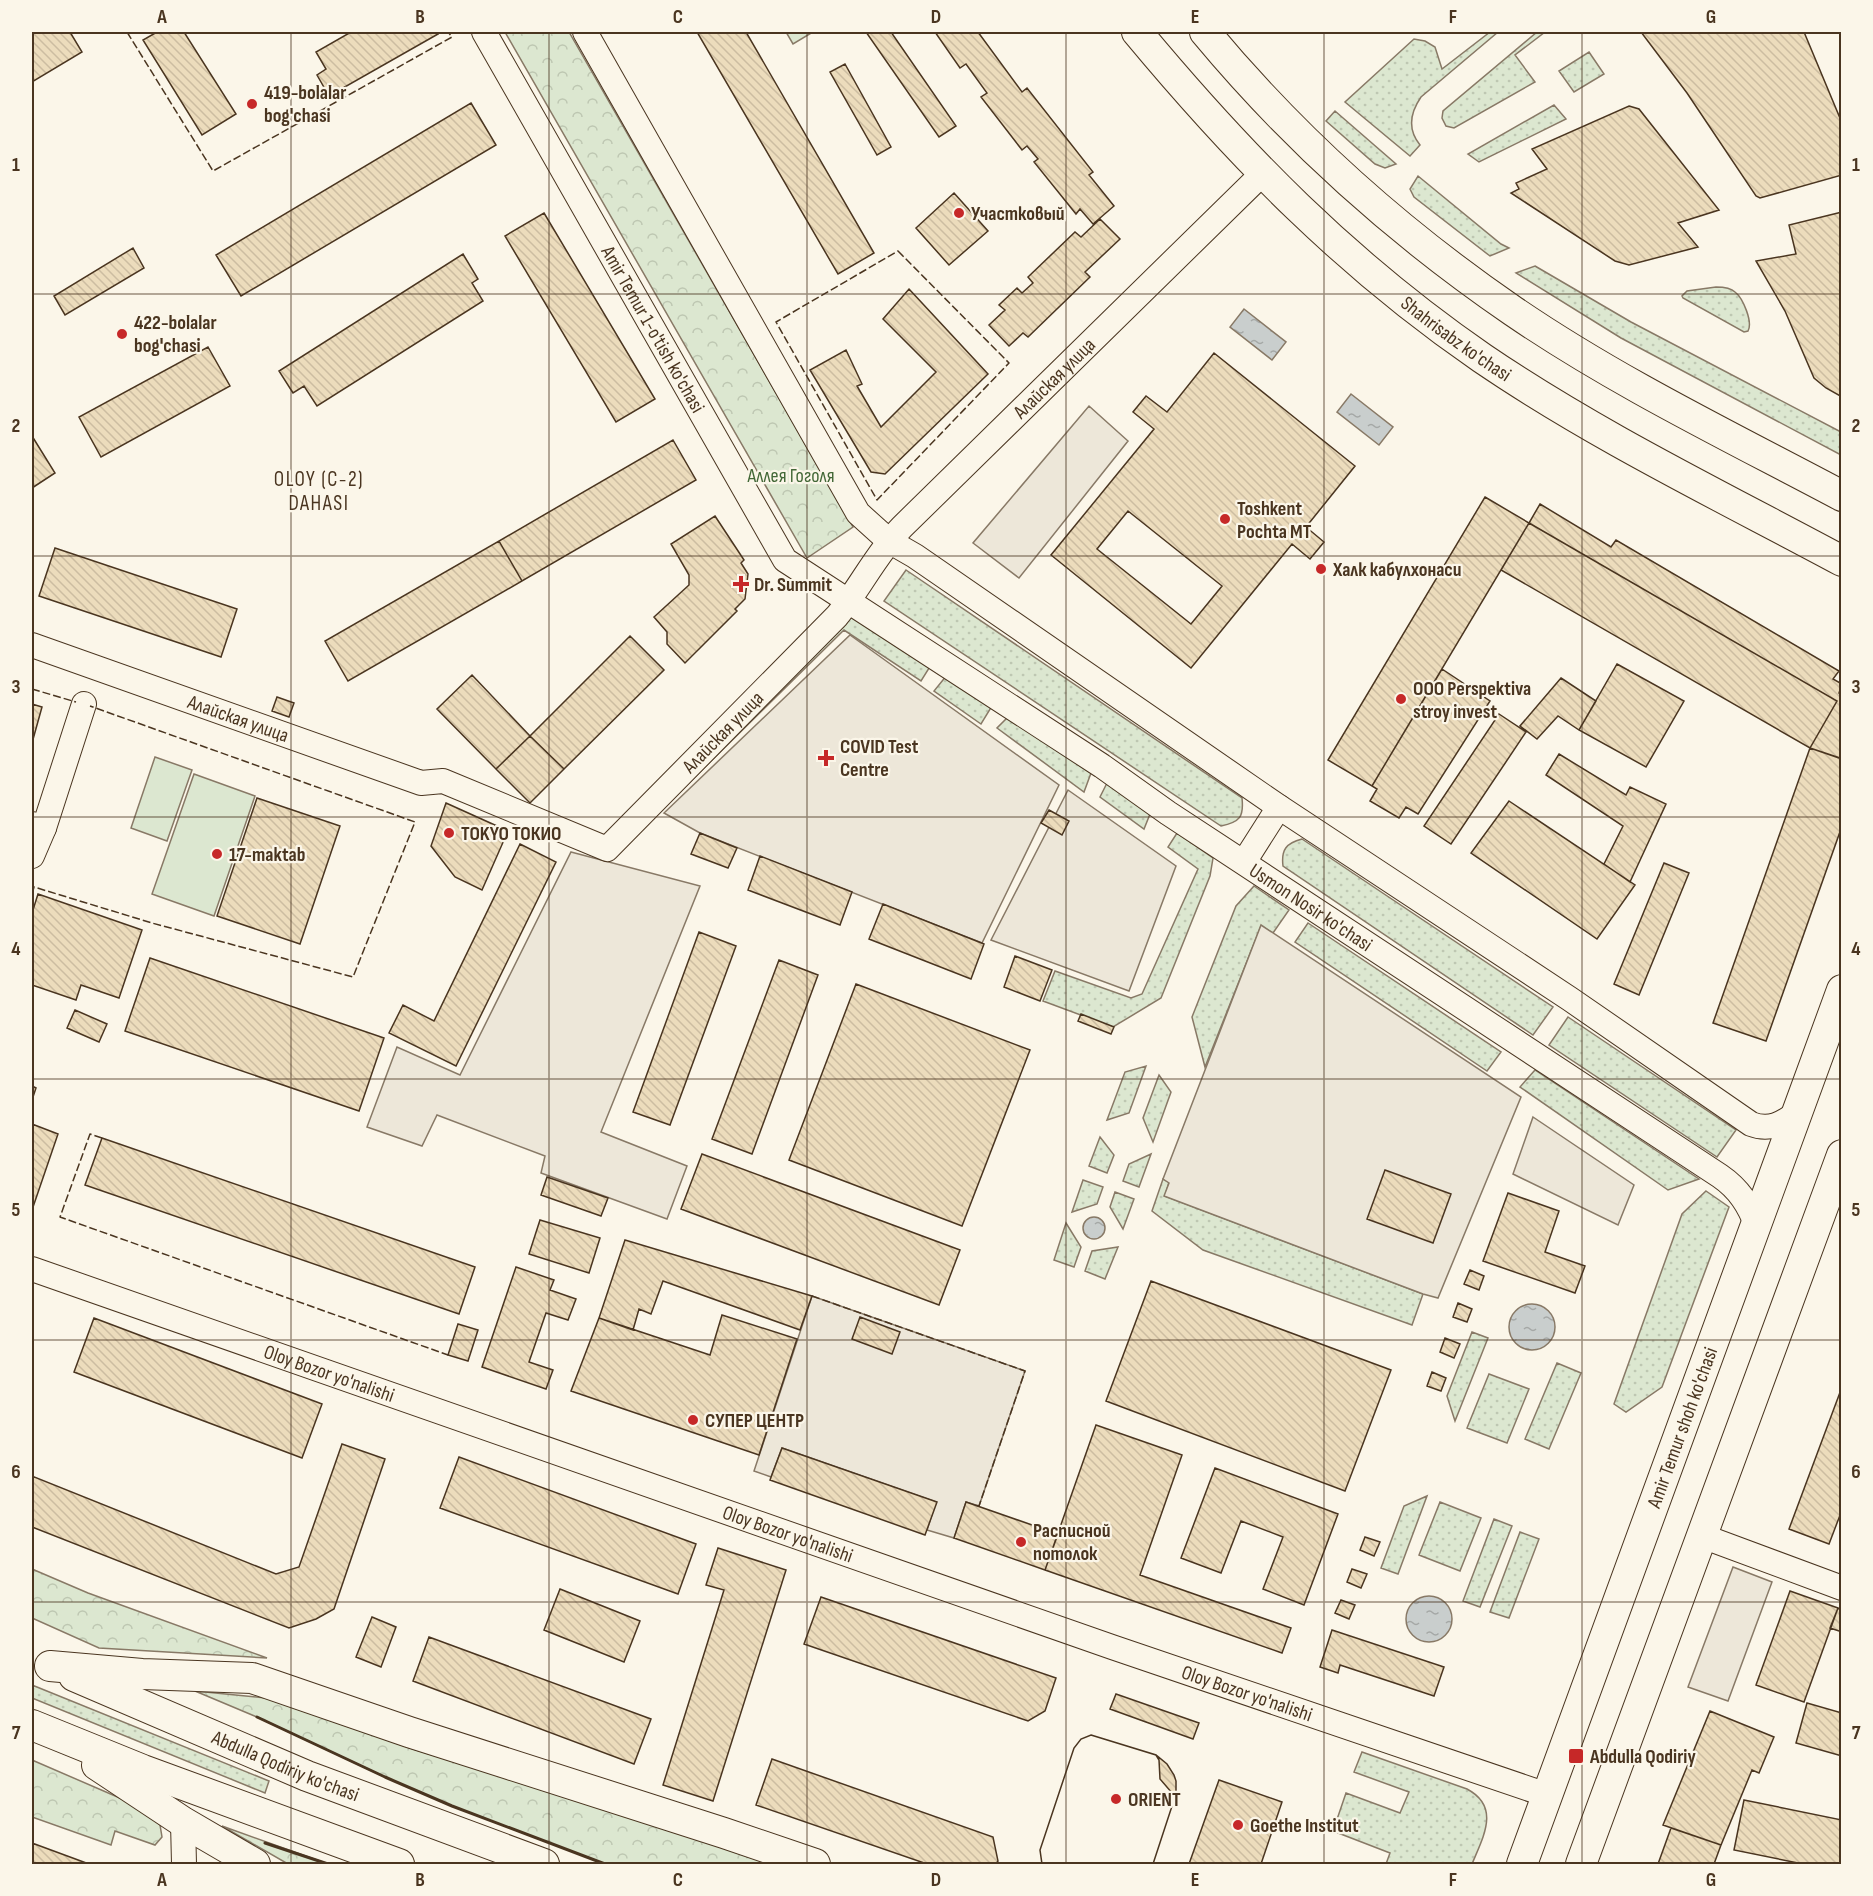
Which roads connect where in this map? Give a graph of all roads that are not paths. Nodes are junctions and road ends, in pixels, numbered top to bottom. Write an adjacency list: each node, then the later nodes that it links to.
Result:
1 (484, 32): 9 (street, Amir Temur 1-o'tish ko'chasi)
2 (585, 32): 7 (street)
3 (1137, 32): 5 (main road, Shahrisabz ko'chasi)
4 (1205, 32): 6 (main road)
5 (1263, 173): 7 (street, Алайская улица); 8 (main road, Shahrisabz ko'chasi)
6 (1842, 496)
7 (889, 541): 9 (street, Алайская улица); 12 (street)
8 (1842, 561)
9 (850, 600): 10 (street, Алайская улица); 15 (street, Usmon Nosir ko'chasi)
10 (32, 645)
11 (84, 704): 13 (street)
12 (1279, 807): 15 (street); 17 (street)
13 (38, 826): 14 (street)
14 (32, 856)
15 (1245, 862): 19 (street, Usmon Nosir ko'chasi)
16 (1842, 990): 17 (main road, Amir Temur shoh ko'chasi)
17 (1797, 1112): 19 (main road, Amir Temur shoh ko'chasi)
18 (1842, 1155): 21 (main road)
19 (1757, 1226): 25 (main road, Amir Temur shoh ko'chasi)
20 (32, 1269): 25 (street, Oloy Bozor yo'nalishi)
21 (1702, 1536): 22 (street); 33 (main road)
22 (1842, 1588)
23 (41, 1662): 30 (main road, Abdulla Qodiriy ko'chasi); 31 (main road)
24 (37, 1727): 26 (main road); 29 (main road)
25 (1547, 1795): 32 (main road, Amir Temur shoh ko'chasi)
26 (183, 1822): 27 (street); 28 (main road)
27 (184, 1864)
28 (255, 1864)
29 (399, 1864)
30 (544, 1864)
31 (815, 1864)
32 (1522, 1864)
33 (1581, 1864)

